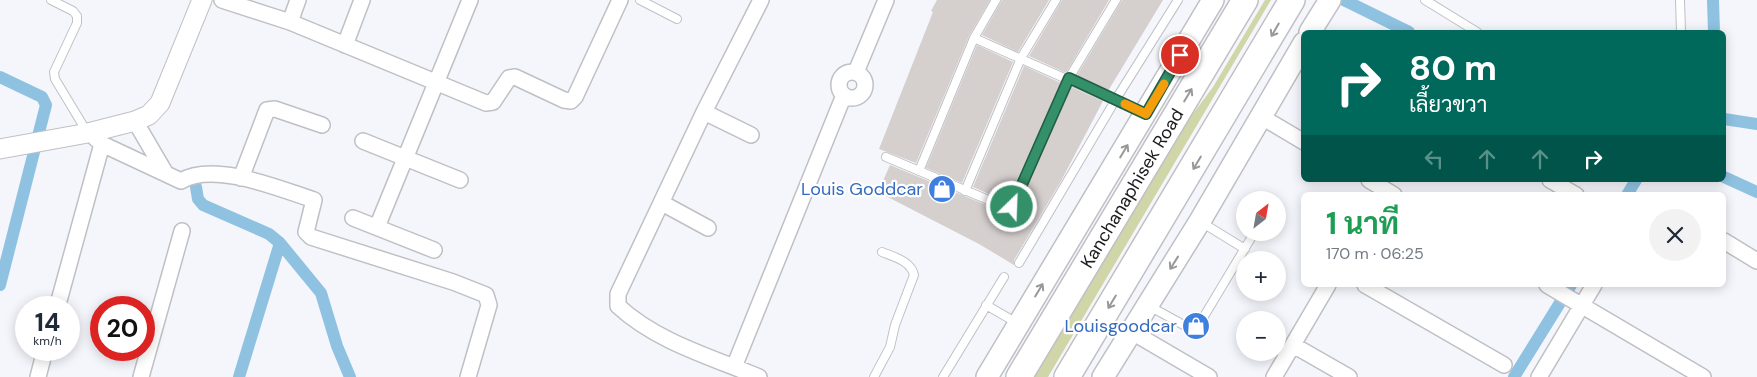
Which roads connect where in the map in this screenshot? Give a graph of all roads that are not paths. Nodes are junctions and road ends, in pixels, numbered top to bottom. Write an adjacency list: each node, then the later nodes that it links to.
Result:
1 (51, 0): 39 (lane)
2 (202, 0): 36 (street)
3 (222, 0): 22 (street)
4 (298, 0): 22 (street)
5 (362, 0): 27 (street)
6 (470, 0): 31 (street)
7 (620, 0): 31 (street)
8 (640, 0): 21 (lane)
9 (762, 0): 33 (street)
10 (886, 0): 81 (street)
11 (996, 0): 26 (lane)
12 (1056, 0): 29 (lane)
13 (1116, 0): 30 (lane)
14 (1178, 0): 32 (lane)
15 (1213, 0): 34 (main road)
16 (1245, 0): 89 (highway, Kanchanaphisek Road, one-way to 16)
17 (1292, 0): 90 (highway, one-way to 90)
18 (1330, 0): 23 (main road)
19 (1425, 0): 24 (lane)
20 (1680, 0): 25 (lane)
21 (677, 19)
22 (290, 22): 27 (street)
23 (1311, 30)
24 (1474, 30)
25 (1681, 30)
26 (974, 38): 29 (lane); 45 (lane)
27 (345, 44): 31 (street)
28 (1301, 48): 35 (main road)
29 (1021, 58): 30 (lane); 52 (lane)
30 (1069, 78): 32 (lane); 52 (lane)
31 (436, 81): 43 (street)
32 (1116, 99): 34 (lane); 66 (lane)
33 (704, 112): 38 (street); 54 (street)
34 (1146, 114): 76 (main road, one-way to 34)
35 (1260, 116): 40 (street); 56 (main road)
36 (136, 121): 39 (street); 46 (street)
37 (322, 125): 47 (street)
38 (751, 135)
39 (95, 139): 42 (street); 46 (street); 72 (street)
40 (1301, 140)
41 (363, 141): 43 (street)
42 (0, 149)
43 (405, 157): 48 (street); 57 (street)
44 (886, 157): 45 (lane)
45 (919, 171): 52 (lane)
46 (166, 174): 47 (street)
47 (241, 178): 84 (street)
48 (460, 180)
49 (1372, 182): 51 (street)
50 (1553, 182): 53 (street)
51 (1386, 190)
52 (965, 191)
53 (1571, 192)
54 (662, 203): 58 (street); 81 (street)
55 (353, 218): 57 (street)
56 (1200, 221): 63 (lane); 75 (main road, one-way to 75)
57 (378, 227): 62 (street)
58 (708, 228)
59 (182, 231): 83 (street)
60 (1250, 241): 63 (lane)
61 (1726, 242): 65 (street)
62 (434, 250)
63 (1245, 250): 75 (lane)
64 (882, 252): 86 (lane)
65 (1757, 261)
66 (1019, 263)
67 (1004, 277): 74 (lane)
68 (1327, 287): 78 (street)
69 (1368, 287): 80 (street)
70 (1592, 287): 73 (street)
71 (1552, 288): 73 (street)
72 (60, 296)
73 (1576, 302): 95 (street); 96 (street)
74 (986, 305): 76 (lane); 87 (lane)
75 (1148, 306): 77 (main road)
76 (1018, 324): 88 (main road)
77 (1132, 332): 91 (main road); 92 (street)
78 (1293, 345): 93 (street); 94 (street)
79 (43, 361): 82 (street)
80 (1504, 365)
81 (734, 367): 85 (street)
82 (38, 377)
83 (141, 377)
84 (468, 377)
85 (759, 377)
86 (874, 377)
87 (943, 377)
88 (987, 377)
89 (1019, 377)
90 (1067, 377)
91 (1104, 377)
92 (1210, 377)
93 (1274, 377)
94 (1349, 377)
95 (1539, 377)
96 (1703, 377)

